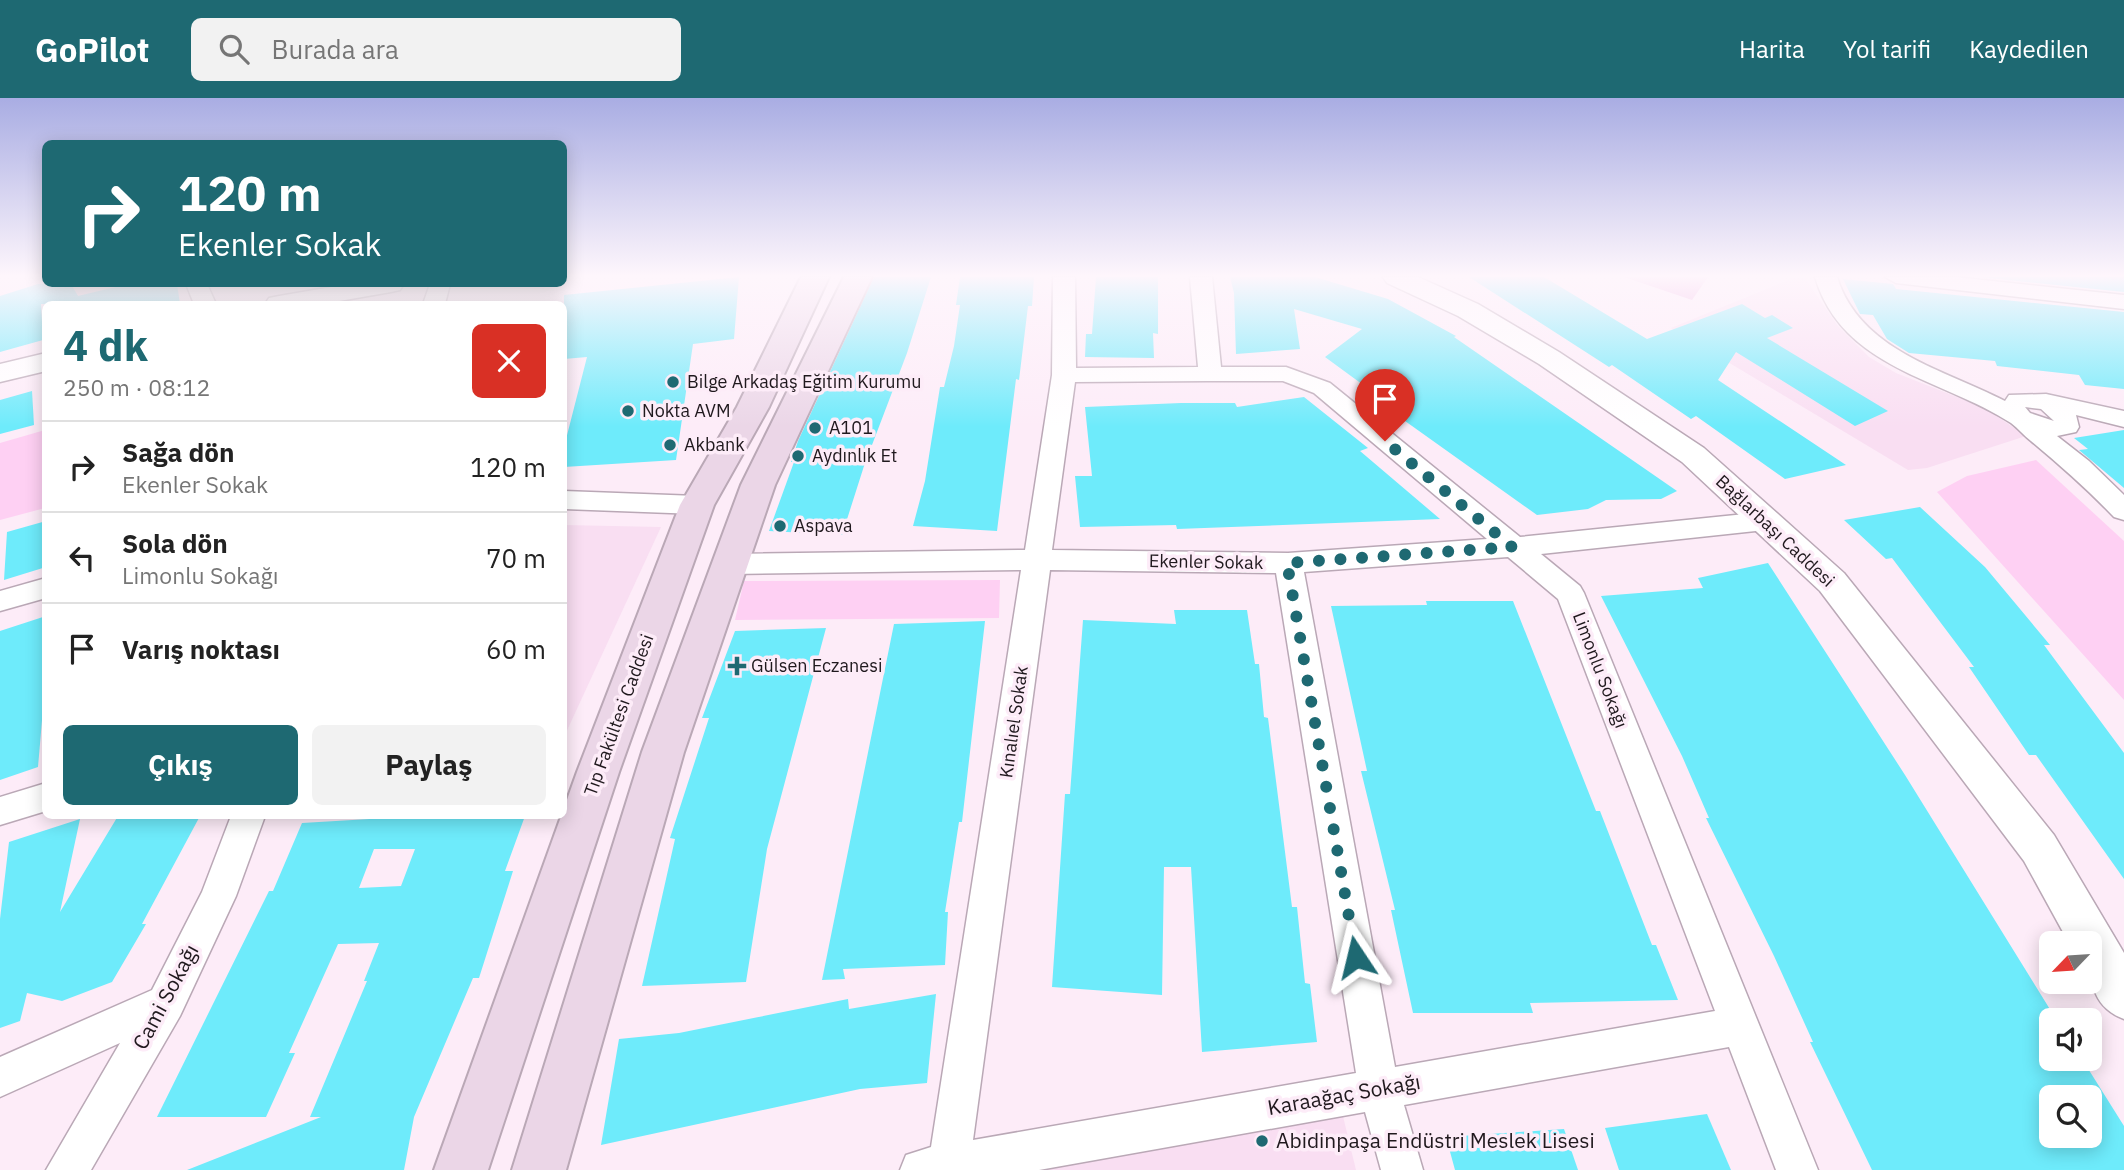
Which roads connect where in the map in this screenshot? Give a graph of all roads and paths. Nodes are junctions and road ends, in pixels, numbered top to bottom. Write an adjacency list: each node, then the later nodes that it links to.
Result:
1 (791, 327): 15 (main road, Tıp Fakültesi Caddesi)
2 (834, 327): 21 (main road)
3 (1064, 327): 10 (street, Kınalıel Sokak)
4 (1206, 327): 9 (street)
5 (1497, 327): 17 (street, Bağlarbaşı Caddesi)
6 (1856, 327): 11 (street)
7 (42, 363): 8 (street)
8 (0, 373)
9 (1210, 374): 10 (street, Limonlu Sokağı); 18 (street, Limonlu Sokağı)
10 (1065, 375): 19 (street, Kınalıel Sokak)
11 (2030, 409): 12 (street); 12 (street); 13 (street)
12 (2067, 426): 13 (street)
13 (2074, 461): 16 (street)
14 (567, 500): 15 (street)
15 (697, 505): 34 (main road, Tıp Fakültesi Caddesi)
16 (2124, 511)
17 (1765, 521): 18 (street, Ekenler Sokak); 27 (street, Bağlarbaşı Caddesi)
18 (1512, 547): 20 (street, Ekenler Sokak); 29 (street, Limonlu Sokağı)
19 (1038, 560): 20 (street, Ekenler Sokak); 21 (street, Ekenler Sokak); 32 (street, Kınalıel Sokak)
20 (1287, 563): 31 (street)
21 (730, 564): 35 (main road)
22 (42, 589): 23 (street)
23 (0, 601)
24 (42, 798): 25 (street)
25 (0, 811)
26 (247, 819): 28 (street, Cami Sokağı)
27 (2124, 997)
28 (166, 1003): 30 (street); 33 (street, Cami Sokağı)
29 (1738, 1026): 31 (street, Karaağaç Sokağı); 37 (street, Limonlu Sokağı)
30 (0, 1077)
31 (1380, 1089): 32 (street, Karaağaç Sokağı); 36 (street)
32 (935, 1168)
33 (66, 1170)
34 (461, 1170)
35 (539, 1170)
36 (1402, 1170)
37 (1797, 1170)

